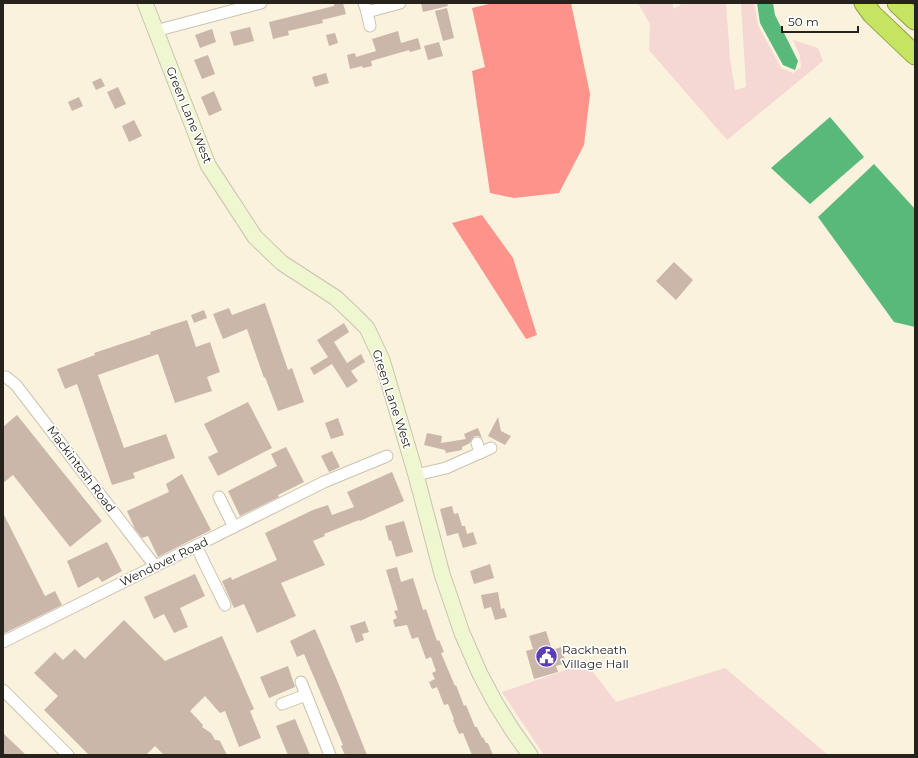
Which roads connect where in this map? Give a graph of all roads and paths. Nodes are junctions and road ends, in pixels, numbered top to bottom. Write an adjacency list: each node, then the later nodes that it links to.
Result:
1 (145, 3): 9 (street, Green Lane West)
2 (261, 3): 9 (street)
3 (400, 3): 6 (street)
4 (864, 3): 10 (highway)
5 (897, 3): 7 (highway)
6 (366, 8): 8 (street)
7 (915, 20)
8 (370, 26)
9 (155, 30): 14 (street, Green Lane West)
10 (915, 55)
11 (3, 377): 18 (street, Mackintosh Road)
12 (491, 448): 14 (street)
13 (387, 456): 16 (street, Wendover Road)
14 (416, 475): 27 (street, Green Lane West)
15 (219, 497): 16 (street)
16 (234, 527): 17 (street, Wendover Road)
17 (196, 546): 18 (street, Wendover Road); 19 (street)
18 (155, 566): 20 (street, Wendover Road)
19 (225, 605)
20 (3, 642)
21 (300, 682): 23 (street)
22 (3, 690): 25 (street)
23 (306, 695): 24 (street); 26 (street)
24 (282, 704)
25 (68, 755)
26 (330, 755)
27 (530, 755)

